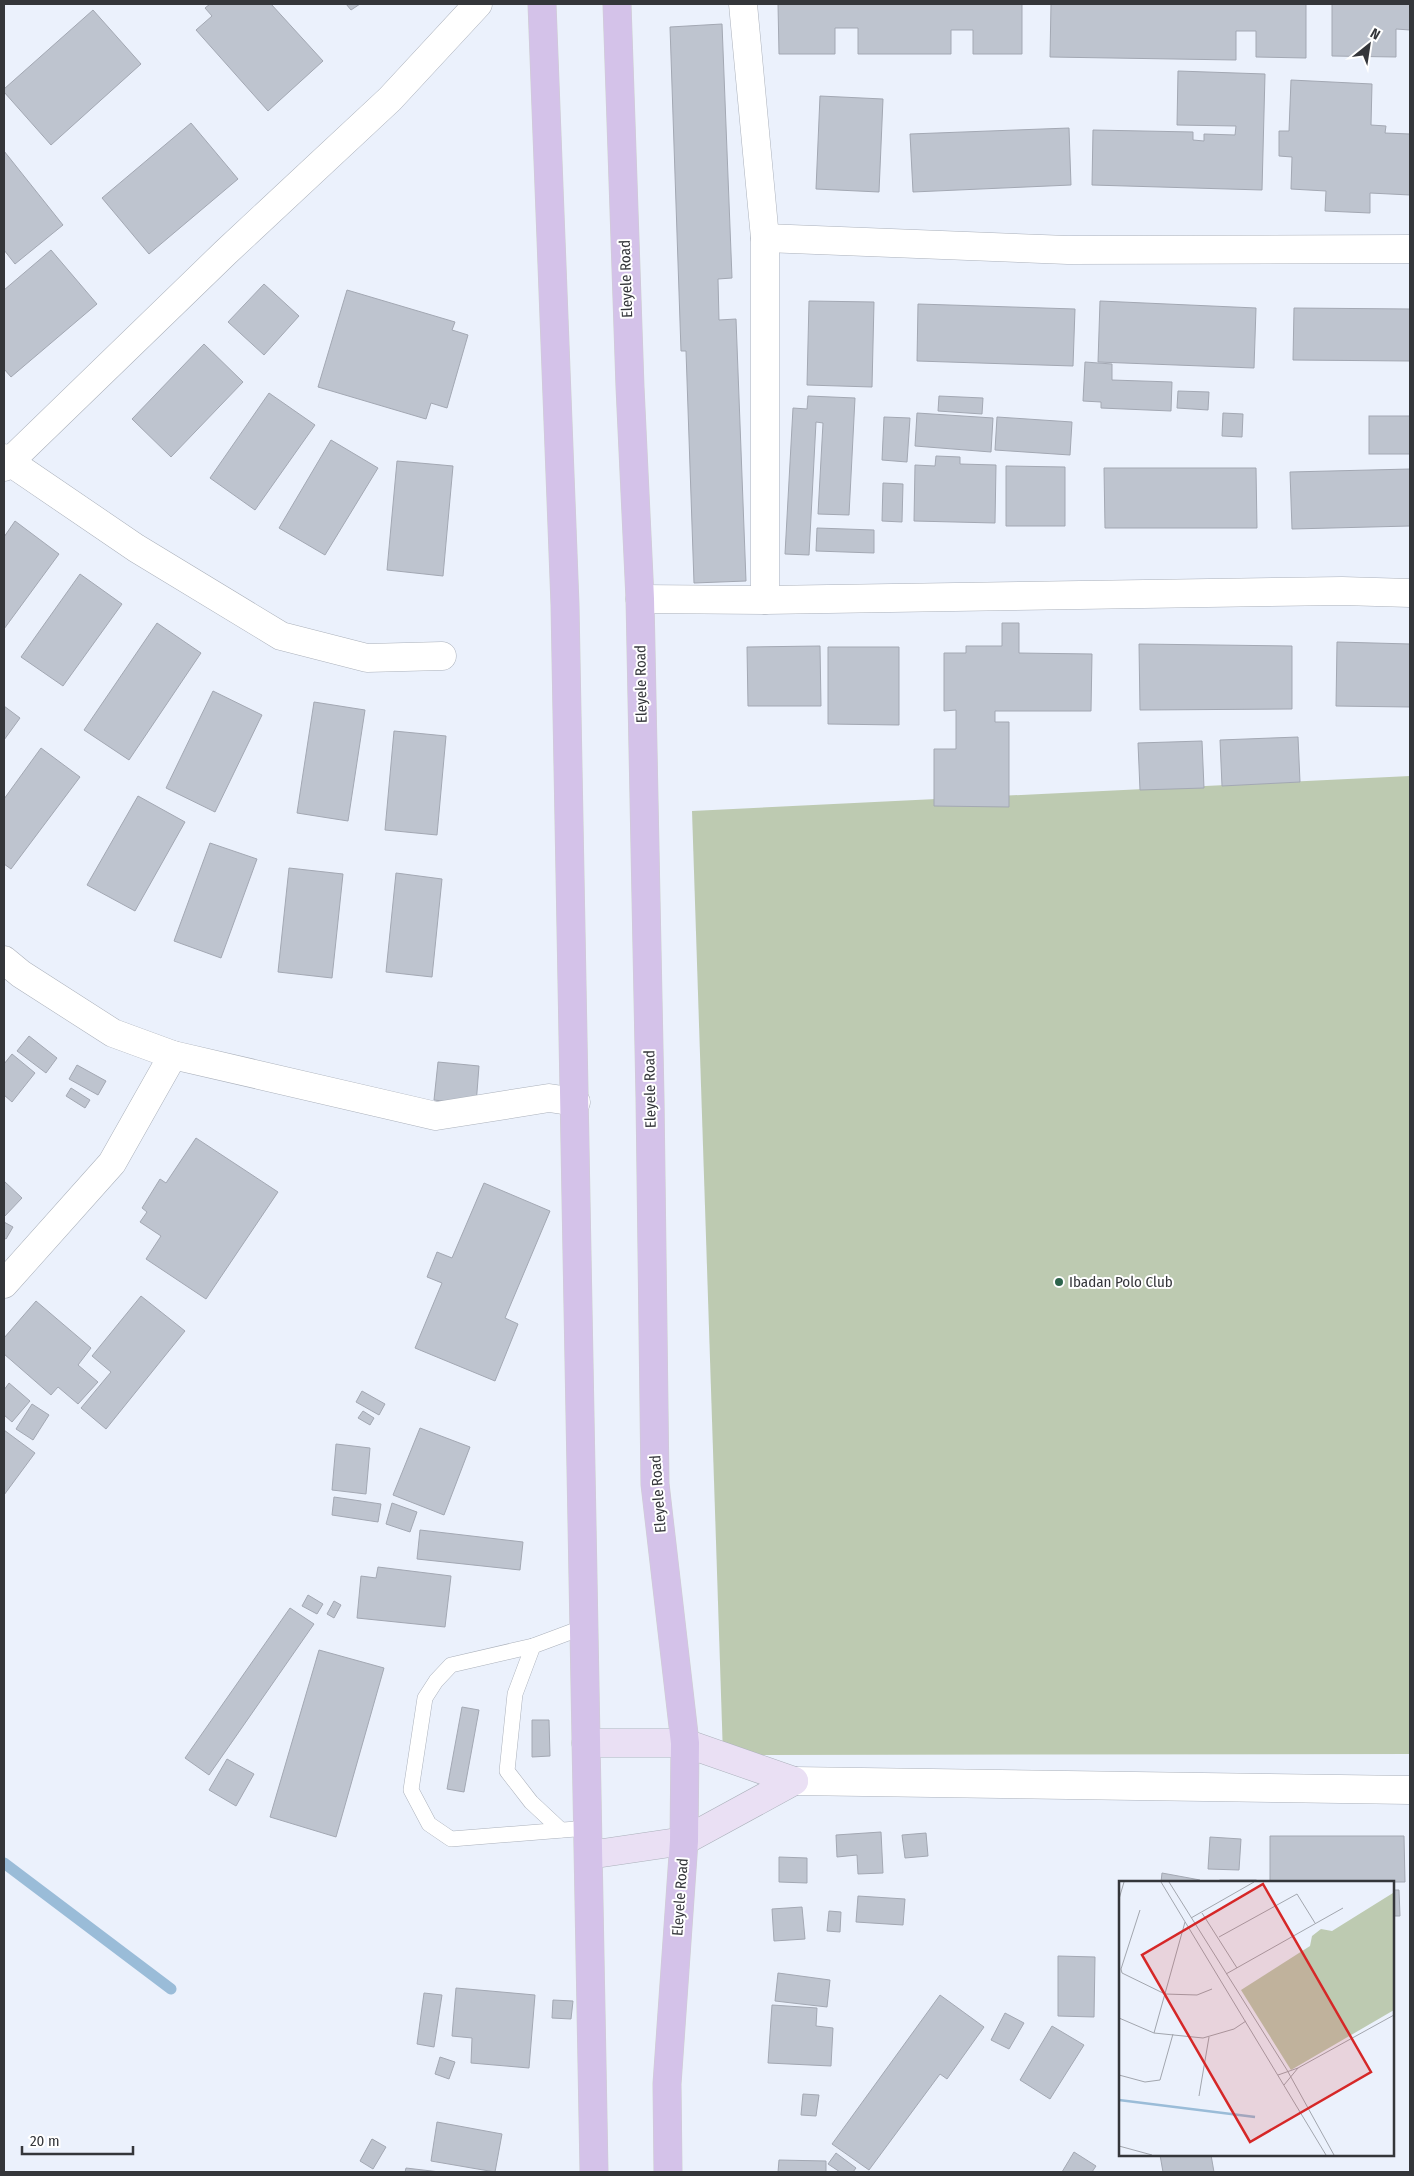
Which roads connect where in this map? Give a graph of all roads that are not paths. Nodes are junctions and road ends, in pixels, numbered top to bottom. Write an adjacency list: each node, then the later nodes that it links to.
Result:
1 (478, 4): 7 (street)
2 (542, 4): 14 (main road)
3 (617, 4): 9 (main road, Eleyele Road)
4 (743, 4): 5 (street)
5 (765, 238): 6 (street); 10 (street)
6 (1410, 250)
7 (5, 463): 11 (street)
8 (1410, 593): 10 (street)
9 (640, 599): 10 (street); 19 (main road, Eleyele Road)
10 (765, 600)
11 (442, 656)
12 (4, 960): 13 (street)
13 (173, 1055): 14 (street); 15 (street)
14 (576, 1102): 16 (main road)
15 (4, 1284)
16 (584, 1627): 17 (lane); 18 (main road)
17 (533, 1646): 23 (lane); 23 (lane)
18 (586, 1742): 19 (street); 22 (main road)
19 (685, 1743): 20 (street); 24 (main road, Eleyele Road)
20 (794, 1781): 21 (street); 24 (street)
21 (1410, 1790)
22 (588, 1828): 23 (lane); 25 (main road)
23 (561, 1830)
24 (684, 1841): 25 (street); 27 (main road, Eleyele Road)
25 (589, 1855): 26 (main road)
26 (594, 2172)
27 (668, 2172)

